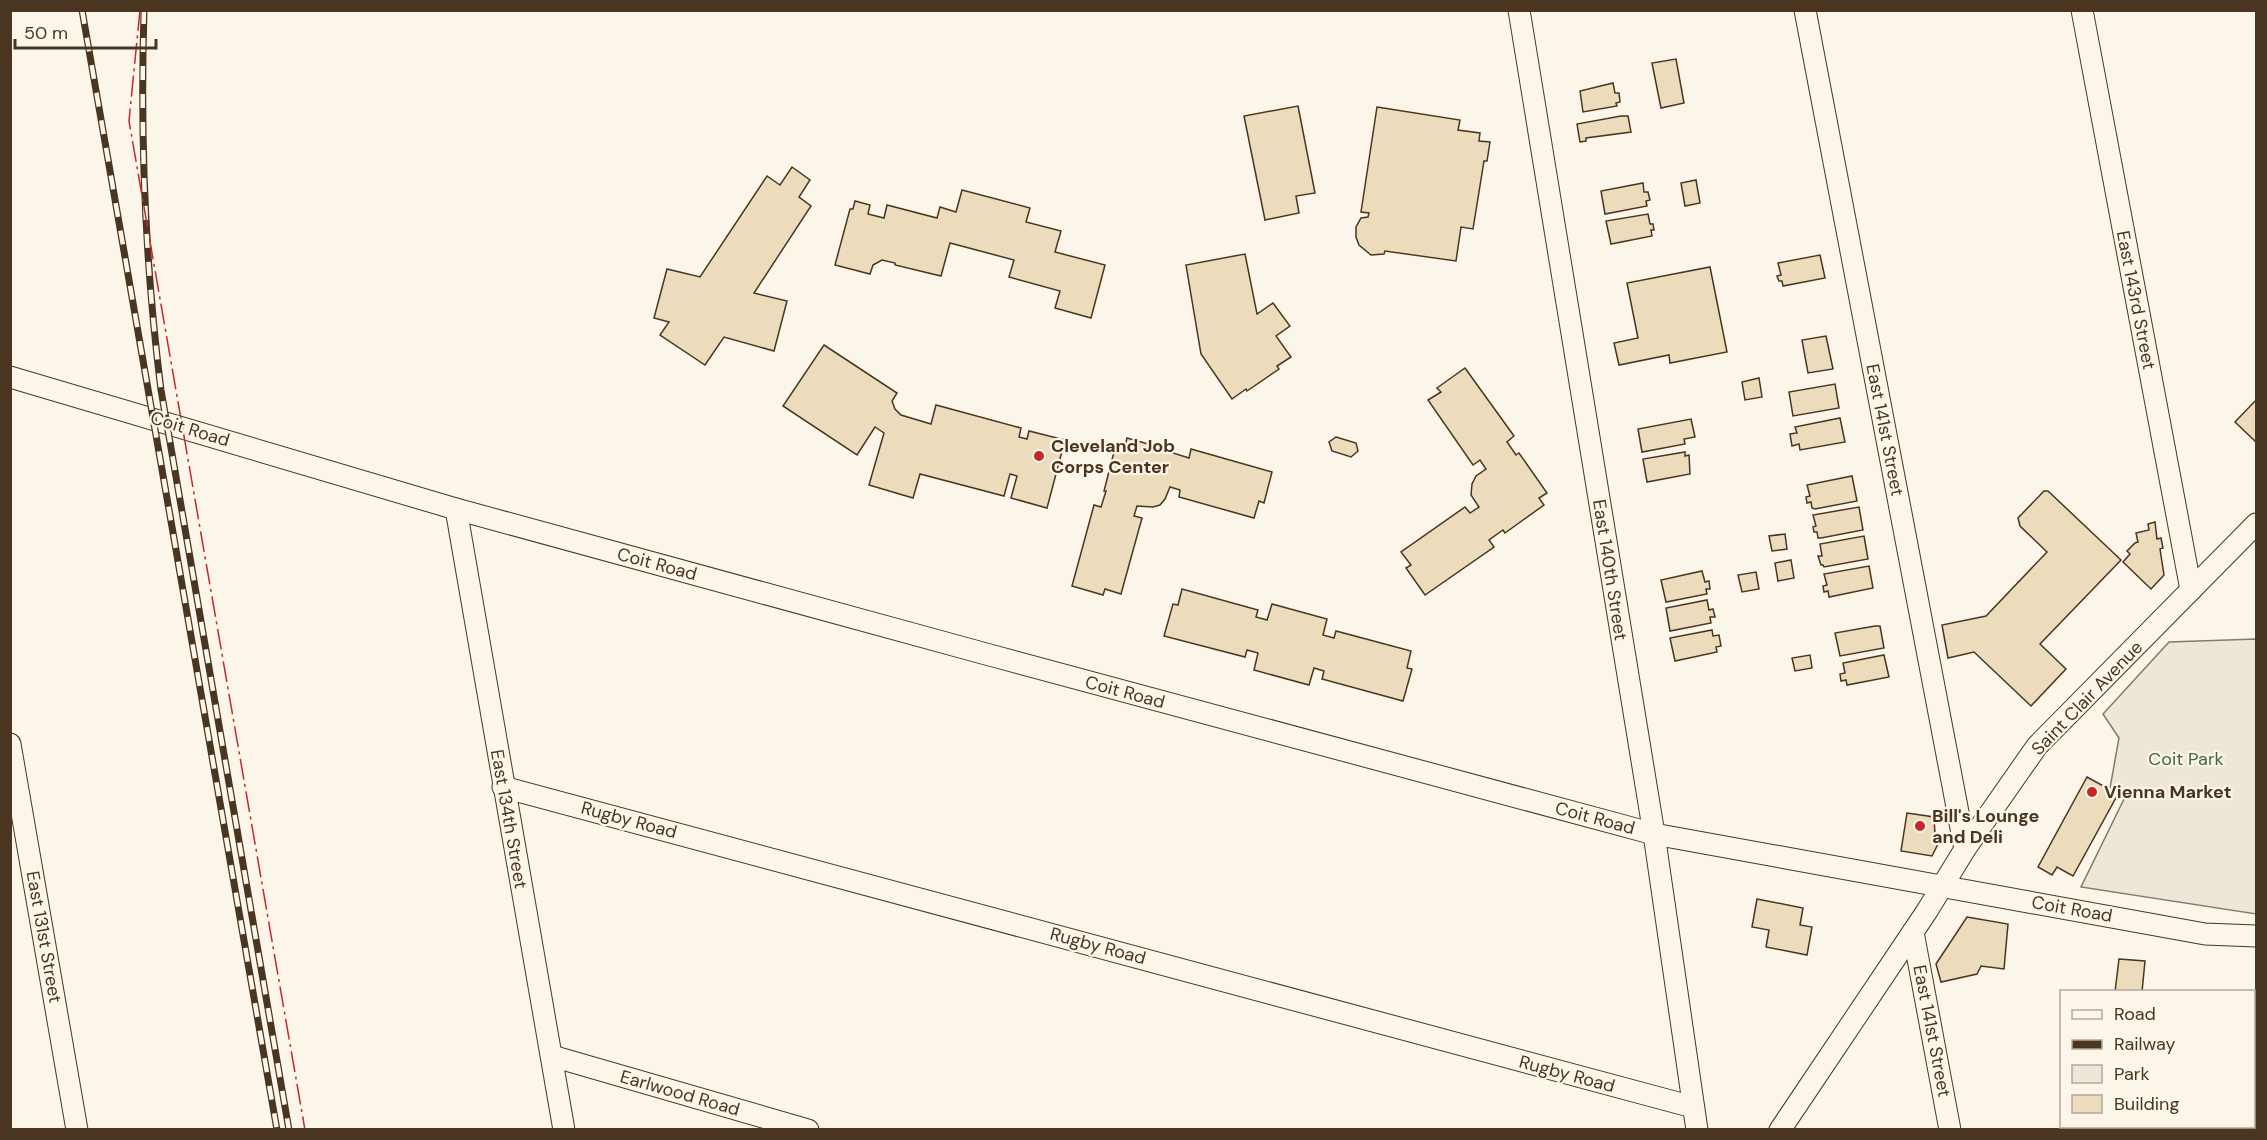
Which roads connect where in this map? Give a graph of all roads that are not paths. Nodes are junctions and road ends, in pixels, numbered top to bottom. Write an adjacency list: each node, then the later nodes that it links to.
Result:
1 (1519, 10): 10 (street, East 140th Street)
2 (1805, 10): 11 (street, East 141st Street)
3 (2082, 10): 7 (street, East 143rd Street)
4 (10, 377): 5 (street, Coit Road)
5 (456, 509): 9 (street, East 134th Street); 10 (street, Coit Road)
6 (2256, 524): 7 (street, Saint Clair Avenue)
7 (2191, 590): 11 (street, Saint Clair Avenue)
8 (10, 744): 17 (street, East 131st Street)
9 (503, 787): 15 (street, East 134th Street); 16 (street, Rugby Road)
10 (1654, 834): 12 (street, Coit Road); 16 (street, East 140th Street)
11 (1965, 849): 12 (street, Saint Clair Avenue)
12 (1943, 886): 13 (street, Saint Clair Avenue); 14 (street, Coit Road)
13 (1913, 932): 21 (street, Saint Clair Avenue); 22 (street, East 141st Street)
14 (2256, 936)
15 (552, 1056): 18 (street, East 134th Street); 19 (street, Earlwood Road)
16 (1693, 1107): 20 (street, East 140th Street)
17 (77, 1130)
18 (564, 1130)
19 (808, 1130)
20 (1697, 1130)
21 (1780, 1130)
22 (1950, 1130)

